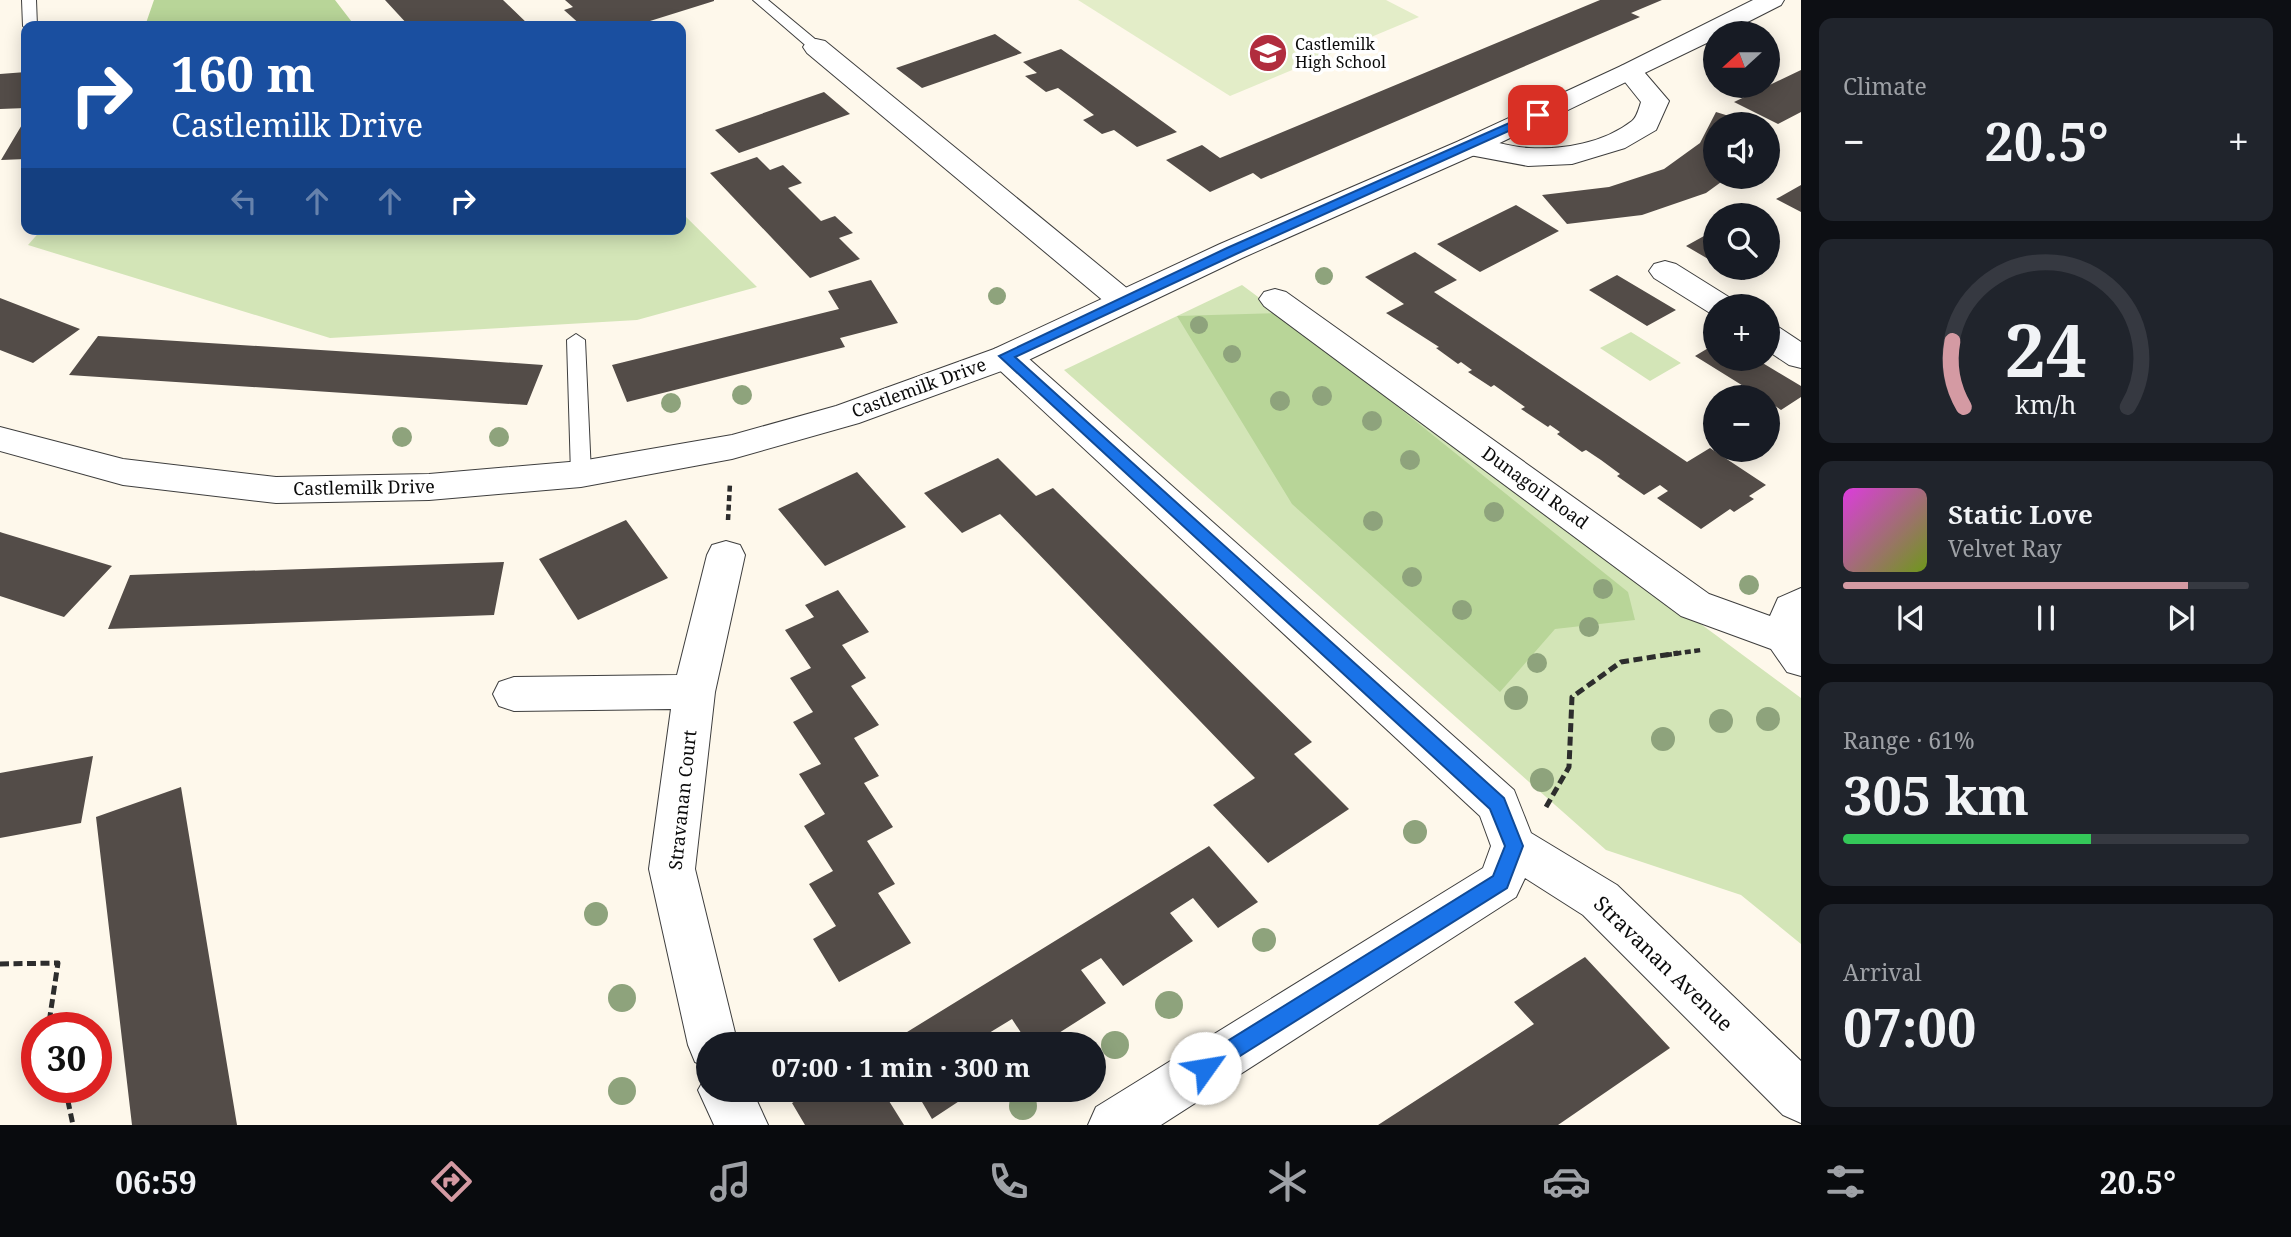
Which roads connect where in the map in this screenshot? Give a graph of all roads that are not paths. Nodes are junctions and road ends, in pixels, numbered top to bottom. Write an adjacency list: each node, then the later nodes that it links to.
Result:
1 (29, 0): 4 (lane)
2 (760, 0): 5 (lane)
3 (1772, 0): 6 (street, Castlemilk Drive)
4 (30, 21)
5 (816, 47): 11 (street)
6 (1630, 72): 7 (street, Castlemilk Drive); 7 (street)
7 (1469, 147): 11 (street, Castlemilk Drive)
8 (1665, 271): 9 (street)
9 (1703, 295)
10 (1275, 299): 19 (street, Dunagoil Road)
11 (1123, 301): 14 (street, Castlemilk Drive)
12 (576, 341): 17 (lane)
13 (1780, 344): 15 (street)
14 (1006, 356): 17 (street, Castlemilk Drive); 22 (street)
15 (1801, 357)
16 (0, 439): 17 (street, Castlemilk Drive)
17 (581, 474)
18 (726, 555): 20 (street, Stravanan Court)
19 (1796, 634)
20 (694, 692): 21 (street); 23 (street, Stravanan Court)
21 (514, 694)
22 (1514, 846): 24 (street, Stravanan Avenue); 27 (street)
23 (710, 1032)
24 (1801, 1097)
25 (730, 1102): 26 (street)
26 (742, 1125)
27 (1114, 1125)

